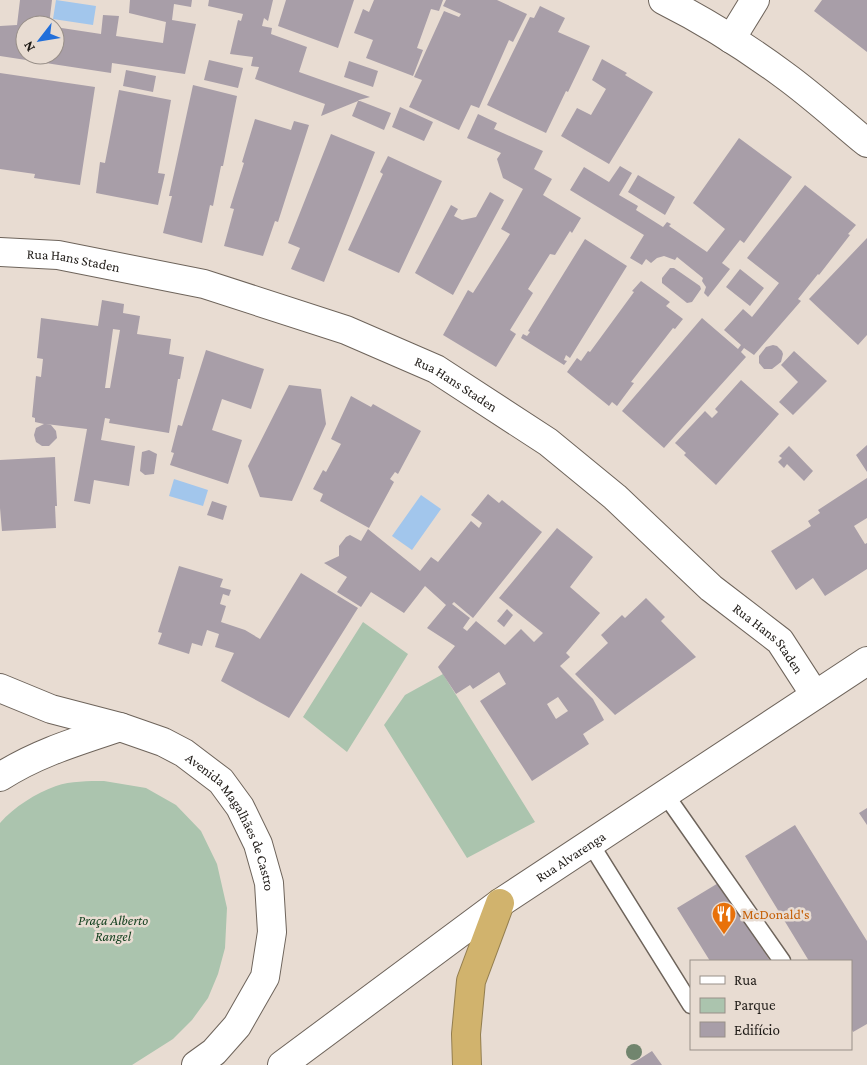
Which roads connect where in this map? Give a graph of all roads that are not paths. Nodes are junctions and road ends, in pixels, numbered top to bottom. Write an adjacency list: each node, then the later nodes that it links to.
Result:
1 (663, 0): 3 (main road)
2 (755, 0): 3 (main road)
3 (730, 39): 4 (main road)
4 (867, 143)
5 (0, 252): 8 (main road, Rua Hans Staden)
6 (867, 662): 8 (main road, Rua Alvarenga)
7 (0, 688): 9 (main road, Avenida Magalhães de Castro)
8 (815, 695): 11 (main road, Rua Alvarenga)
9 (120, 727): 10 (main road); 16 (main road, Avenida Magalhães de Castro)
10 (0, 777)
11 (665, 794): 12 (main road, Rua Alvarenga); 14 (lane)
12 (590, 843): 13 (main road, Rua Alvarenga); 15 (lane)
13 (500, 903): 17 (main road, Rua Alvarenga); 18 (highway)
14 (781, 960)
15 (690, 1003)
16 (196, 1065)
17 (282, 1065)
18 (468, 1065)

